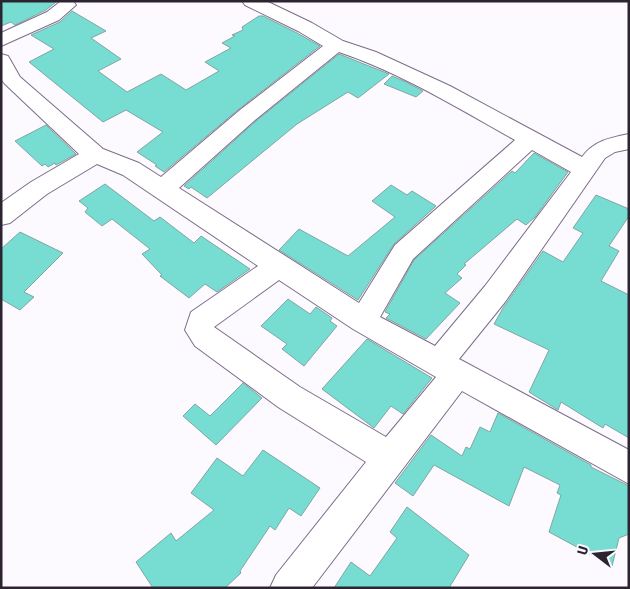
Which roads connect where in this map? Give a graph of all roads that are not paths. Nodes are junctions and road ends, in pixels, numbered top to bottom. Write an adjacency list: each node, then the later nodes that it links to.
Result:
1 (251, 1): 4 (street)
2 (67, 5): 3 (street)
3 (1, 40)
4 (336, 46): 6 (street); 10 (street)
5 (1, 60): 8 (street)
6 (530, 139): 9 (street); 13 (street)
7 (629, 141): 9 (street)
8 (95, 156): 10 (street); 11 (street)
9 (585, 169): 14 (street)
10 (162, 189): 12 (street)
11 (1, 216)
12 (279, 266): 13 (street); 15 (street)
13 (362, 320): 14 (street)
14 (448, 367): 15 (street); 16 (street)
15 (390, 458): 17 (street)
16 (629, 468)
17 (289, 588)

